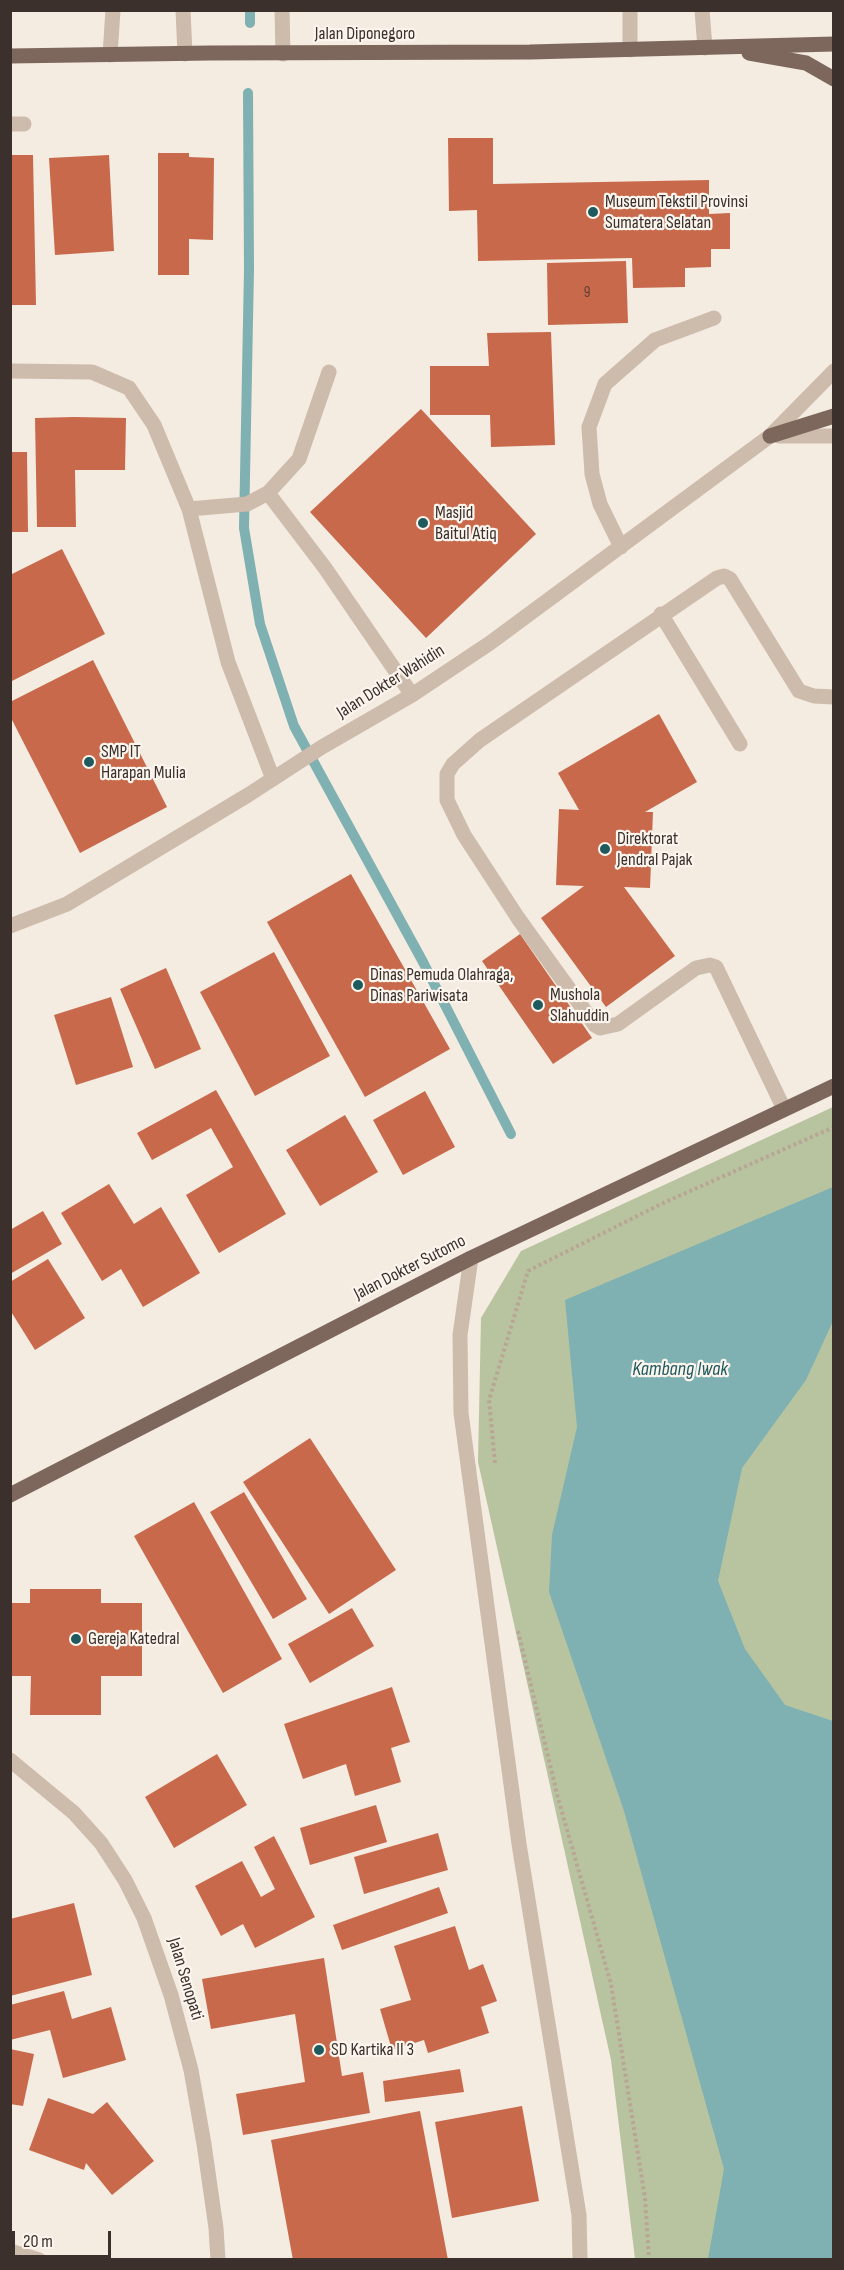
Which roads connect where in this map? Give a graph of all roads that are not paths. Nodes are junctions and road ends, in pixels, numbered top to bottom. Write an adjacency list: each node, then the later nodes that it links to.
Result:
1 (113, 10): 11 (street)
2 (183, 10): 9 (street)
3 (282, 10): 10 (street)
4 (630, 10): 8 (street)
5 (702, 10): 7 (street)
6 (834, 44): 7 (main road)
7 (713, 48): 8 (main road, Jalan Diponegoro); 13 (main road)
8 (630, 50): 10 (main road, Jalan Diponegoro)
9 (185, 54): 10 (main road, Jalan Diponegoro); 11 (main road, Jalan Diponegoro)
10 (283, 54)
11 (110, 55): 12 (main road, Jalan Diponegoro)
12 (10, 56)
13 (834, 79)
14 (714, 318): 23 (street)
15 (12, 371): 22 (street)
16 (834, 371): 19 (street, Jalan Dokter Wahidin)
17 (329, 372): 21 (street)
18 (834, 416): 19 (main road)
19 (770, 436): 20 (street); 23 (street, Jalan Dokter Wahidin)
20 (834, 436)
21 (268, 493): 22 (street); 25 (street)
22 (189, 509): 28 (street)
23 (621, 547): 25 (street, Jalan Dokter Wahidin)
24 (661, 614): 26 (street); 27 (street); 31 (street)
25 (412, 695): 28 (street, Jalan Dokter Wahidin)
26 (834, 697)
27 (740, 744)
28 (273, 779): 29 (street, Jalan Dokter Wahidin)
29 (10, 926)
30 (834, 1086): 31 (main road, Jalan Dokter Sutomo)
31 (784, 1109): 32 (main road, Jalan Dokter Sutomo)
32 (471, 1258): 33 (main road, Jalan Dokter Sutomo); 38 (street)
33 (10, 1495)
34 (10, 1760): 37 (street, Jalan Senopati)
35 (10, 2251): 36 (street)
36 (39, 2259)
37 (218, 2259)
38 (580, 2259)

